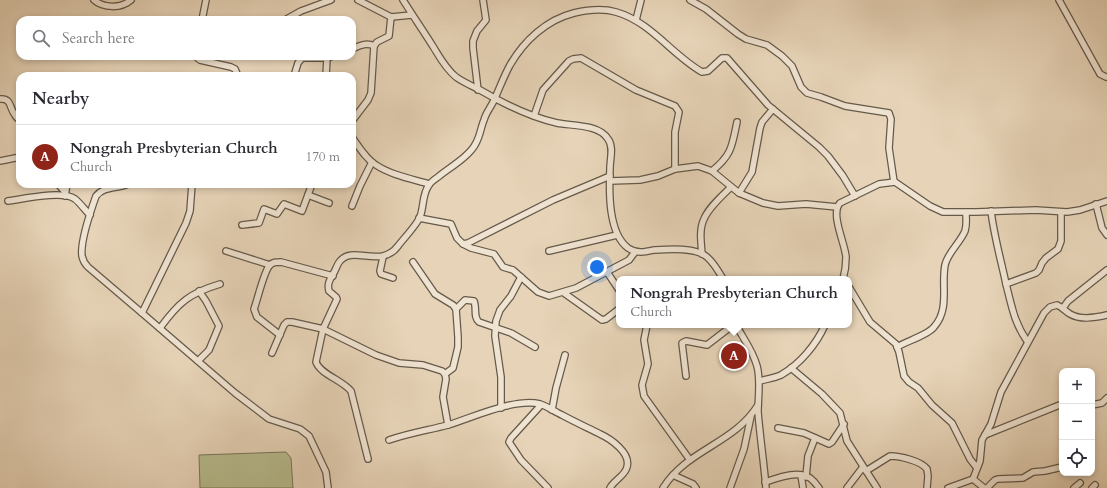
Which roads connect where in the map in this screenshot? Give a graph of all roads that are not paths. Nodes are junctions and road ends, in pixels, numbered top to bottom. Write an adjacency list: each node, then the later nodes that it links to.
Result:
1 (94, 0): 2 (street)
2 (131, 0)
3 (206, 0): 12 (street)
4 (331, 0): 13 (street)
5 (358, 0): 14 (street)
6 (403, 0): 11 (street)
7 (483, 0): 25 (street)
8 (641, 0): 15 (street)
9 (690, 0): 40 (street)
10 (1059, 0): 24 (street)
11 (412, 15): 14 (street); 25 (street)
12 (203, 16)
13 (292, 16)
14 (391, 18): 16 (street)
15 (636, 20): 27 (street); 28 (street)
16 (374, 46): 17 (street); 29 (street)
17 (356, 47)
18 (200, 60): 21 (street)
19 (300, 60): 22 (street)
20 (327, 60): 23 (street)
21 (236, 72)
22 (295, 72)
23 (326, 72)
24 (1107, 78)
25 (478, 90): 27 (street)
26 (0, 99): 31 (street)
27 (495, 99): 30 (street); 41 (street)
28 (773, 109): 48 (street); 51 (street)
29 (356, 116)
30 (534, 116): 37 (street); 39 (street)
31 (16, 117)
32 (736, 122): 38 (street)
33 (356, 142): 36 (street)
34 (16, 158): 35 (street)
35 (0, 161)
36 (372, 162): 41 (street); 56 (street)
37 (675, 169): 38 (street); 39 (street)
38 (712, 171): 42 (street)
39 (610, 178): 64 (street); 66 (street)
40 (894, 182): 51 (street); 60 (street)
41 (429, 184): 62 (street)
42 (731, 187): 48 (street); 70 (street)
43 (61, 188): 49 (street)
44 (66, 188): 49 (street)
45 (111, 188): 61 (street)
46 (192, 188): 90 (street)
47 (310, 188): 50 (street)
48 (739, 193): 57 (street)
49 (65, 194): 52 (street); 61 (street)
50 (308, 195): 54 (street); 63 (street)
51 (855, 196): 57 (street)
52 (8, 201)
53 (1107, 201): 55 (street)
54 (329, 203)
55 (1096, 204): 59 (street); 65 (street)
56 (352, 206)
57 (837, 207): 78 (street)
58 (991, 211): 59 (street); 60 (street); 82 (street)
59 (1061, 212): 82 (street)
60 (966, 213): 101 (street)
61 (90, 215): 90 (street)
62 (419, 218): 66 (street); 71 (street)
63 (242, 225)
64 (617, 234): 68 (street); 69 (street)
65 (1107, 235)
66 (463, 244): 79 (street)
67 (226, 251): 73 (street)
68 (549, 251)
69 (635, 252): 70 (street); 75 (street)
70 (702, 254): 77 (street)
71 (383, 257): 76 (street); 80 (street)
72 (413, 262): 88 (street)
73 (270, 265): 76 (street); 99 (street)
74 (1107, 270): 87 (street)
75 (607, 272): 83 (street); 86 (street)
76 (333, 276): 98 (street)
77 (721, 276)
78 (844, 276)
79 (521, 277): 86 (street); 93 (street)
80 (393, 278)
81 (220, 284): 84 (street)
82 (1006, 284): 100 (street)
83 (616, 286)
84 (199, 291): 92 (street); 105 (street)
85 (852, 292): 101 (street)
86 (564, 293): 89 (street)
87 (1063, 308): 91 (street); 100 (street)
88 (456, 309): 93 (street); 107 (street)
89 (616, 311)
90 (142, 313): 92 (street)
91 (1107, 315)
92 (160, 328): 105 (street)
93 (495, 328): 102 (street); 115 (street)
94 (646, 328): 125 (street)
95 (731, 328): 108 (street)
96 (737, 328): 109 (street)
97 (823, 328): 106 (street)
98 (324, 329): 99 (street); 107 (street); 124 (street)
99 (280, 335): 103 (street)
100 (1027, 341): 121 (street)
101 (897, 347): 127 (street)
102 (536, 348)
103 (272, 353)
104 (565, 355): 116 (street)
105 (198, 361): 134 (street)
106 (791, 368): 109 (street); 118 (street)
107 (445, 374): 119 (street)
108 (686, 376)
109 (760, 381): 113 (street)
110 (1107, 398): 111 (street)
111 (1095, 404)
112 (541, 405): 115 (street); 116 (street); 135 (street)
113 (758, 405): 117 (street); 133 (street)
114 (1059, 405): 121 (street)
115 (501, 408): 119 (street)
116 (552, 410): 136 (street)
117 (752, 415): 125 (street); 139 (street)
118 (844, 424): 122 (street); 128 (street)
119 (448, 425): 123 (street)
120 (778, 428): 122 (street)
121 (985, 435): 127 (street)
122 (815, 438): 130 (street)
123 (389, 440)
124 (368, 459)
125 (690, 460): 129 (street)
126 (1059, 467): 146 (street)
127 (978, 468): 131 (street)
128 (864, 469): 142 (street); 143 (street); 144 (street)
129 (673, 475): 137 (street); 138 (street)
130 (804, 476): 133 (street); 140 (street); 141 (street)
131 (973, 479): 145 (street); 146 (street)
132 (1080, 482): 147 (street)
133 (766, 485)
134 (328, 488)
135 (548, 488)
136 (610, 488)
137 (663, 488)
138 (696, 488)
139 (730, 488)
140 (803, 488)
141 (819, 488)
142 (847, 488)
143 (877, 488)
144 (927, 488)
145 (953, 488)
146 (985, 488)
147 (1074, 488)

